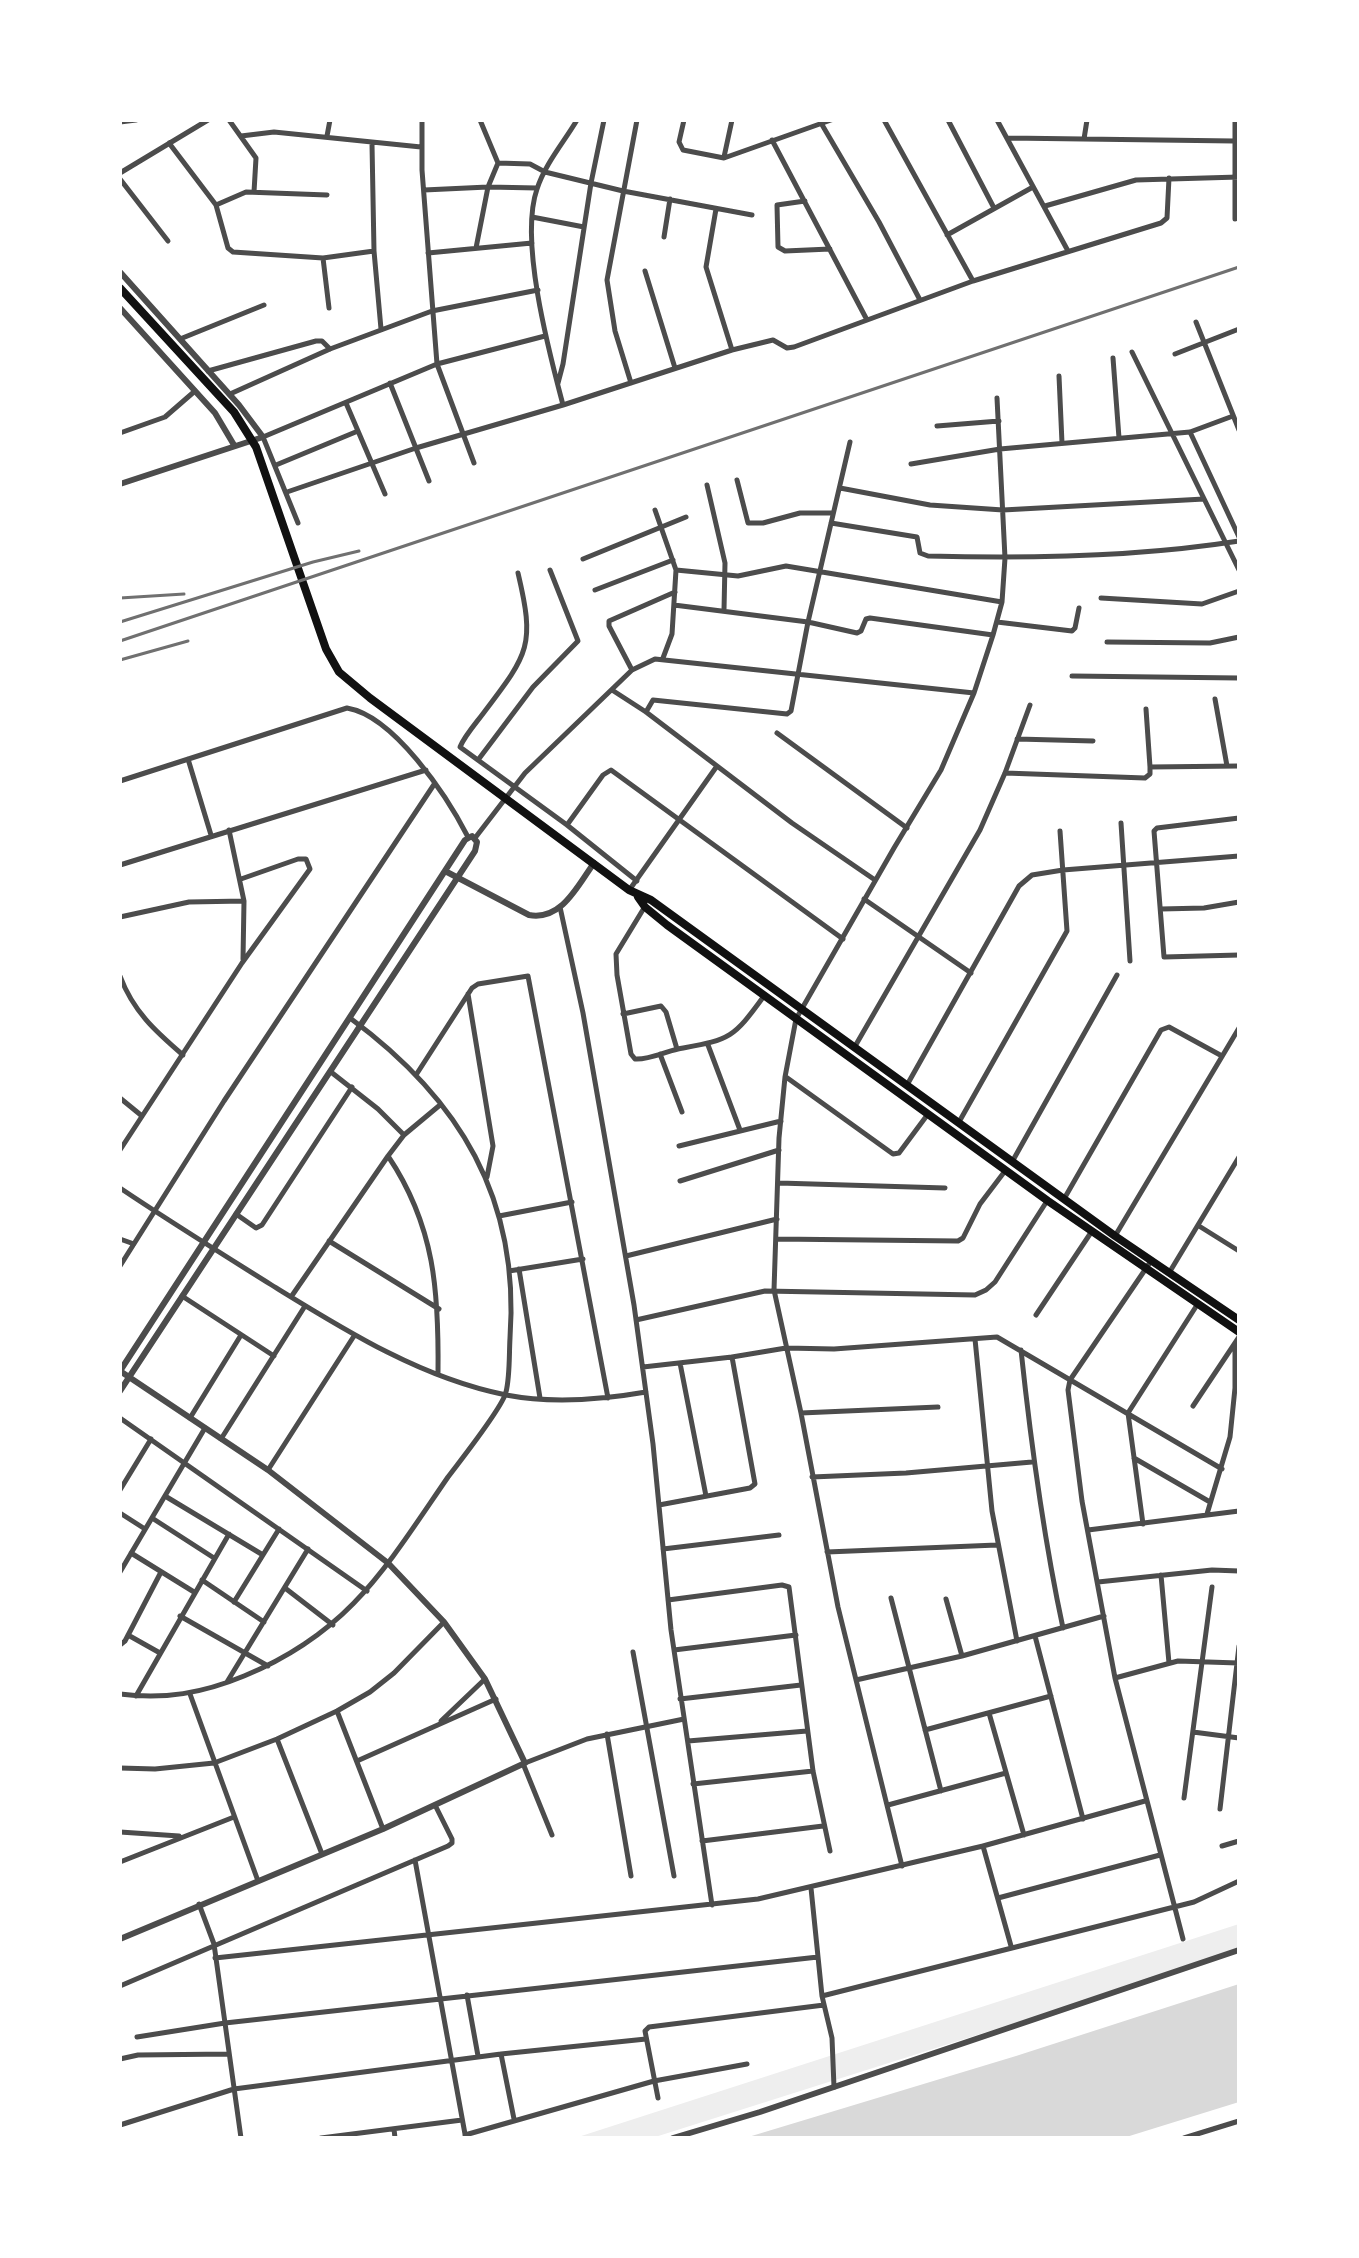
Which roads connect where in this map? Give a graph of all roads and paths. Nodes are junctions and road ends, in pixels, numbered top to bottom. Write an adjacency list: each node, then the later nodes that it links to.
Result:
1 (136, 120): 18 (street)
2 (208, 120): 26 (street)
3 (229, 120): 20 (street)
4 (330, 120): 21 (street)
5 (422, 120): 28 (street)
6 (480, 120): 30 (street)
7 (577, 120): 31 (street)
8 (604, 120): 36 (street)
9 (637, 120): 41 (street)
10 (684, 120): 29 (street)
11 (732, 120): 29 (street)
12 (831, 120): 19 (street)
13 (884, 120): 54 (street)
14 (948, 120): 48 (street)
15 (997, 120): 22 (street)
16 (1087, 120): 23 (street)
17 (1235, 120): 25 (street)
18 (120, 122)
19 (821, 123): 24 (street); 69 (street)
20 (241, 136): 21 (street); 42 (street)
21 (327, 136): 27 (street)
22 (1008, 138): 23 (street); 38 (street)
23 (1084, 139): 25 (street)
24 (772, 140): 29 (street); 45 (street)
25 (1234, 141): 33 (street)
26 (169, 143): 32 (street); 46 (street)
27 (372, 144): 28 (street); 60 (street)
28 (421, 147): 40 (street)
29 (724, 158)
30 (498, 163): 31 (street); 37 (street)
31 (545, 172): 36 (street); 39 (street)
32 (120, 173)
33 (1236, 177): 34 (street); 52 (street)
34 (1169, 178): 47 (street); 61 (street)
35 (120, 179): 56 (street)
36 (591, 183): 41 (street); 53 (street)
37 (488, 187): 39 (street); 40 (street); 58 (street)
38 (1033, 187): 47 (street); 48 (street)
39 (537, 188): 51 (street)
40 (424, 190): 62 (street)
41 (623, 191): 44 (street); 91 (street)
42 (254, 192): 43 (street); 46 (street)
43 (327, 195)
44 (670, 199): 49 (street); 55 (street)
45 (805, 201): 59 (street); 59 (street)
46 (216, 205): 63 (street)
47 (1045, 206): 61 (street)
48 (994, 208): 54 (street)
49 (716, 209): 50 (street); 82 (street)
50 (752, 215)
51 (532, 217): 53 (street); 57 (street)
52 (1235, 219)
53 (584, 227): 92 (street)
54 (947, 235): 66 (street)
55 (664, 237)
56 (168, 241)
57 (532, 243): 58 (street); 68 (street)
58 (476, 248): 62 (street)
59 (830, 249): 74 (street)
60 (374, 251): 63 (street); 76 (street)
61 (1068, 251): 66 (street)
62 (428, 253): 73 (street)
63 (323, 258): 72 (street)
64 (645, 271): 87 (street)
65 (120, 272): 79 (street)
66 (973, 281): 69 (street)
67 (120, 288): 192 (highway)
68 (538, 290): 73 (street); 78 (street)
69 (920, 300): 74 (street)
70 (264, 305): 79 (street)
71 (120, 308): 93 (street)
72 (329, 308)
73 (432, 311): 76 (street); 86 (street)
74 (867, 320): 82 (street)
75 (1196, 322): 80 (street)
76 (381, 329): 81 (street)
77 (1239, 329): 80 (street)
78 (545, 336): 86 (street); 92 (street)
79 (180, 339): 88 (street)
80 (1204, 342): 84 (street); 98 (street)
81 (330, 349): 88 (street); 94 (street)
82 (732, 350): 87 (street)
83 (1132, 352): 106 (street)
84 (1175, 354)
85 (1113, 358): 108 (street)
86 (437, 364): 90 (street); 105 (street)
87 (675, 368): 91 (street)
88 (208, 371): 94 (street)
89 (1059, 376): 110 (street)
90 (390, 383): 96 (street); 112 (street)
91 (631, 383): 97 (street)
92 (557, 384): 97 (street)
93 (195, 391): 104 (street); 111 (street)
94 (230, 394): 107 (street)
95 (997, 398): 99 (street)
96 (346, 403): 102 (street); 107 (street)
97 (563, 405): 105 (street)
98 (1233, 416): 101 (street); 103 (street)
99 (999, 421): 100 (street); 113 (street)
100 (937, 426)
101 (1239, 430)
102 (358, 431): 114 (street); 117 (street)
103 (1190, 432): 106 (street); 133 (street)
104 (120, 433)
105 (462, 434): 112 (street); 115 (street)
106 (1171, 434): 108 (street); 125 (street)
107 (263, 437): 111 (street); 117 (street)
108 (1119, 438): 110 (street)
109 (850, 442): 122 (street)
110 (1062, 443): 113 (street)
111 (234, 445): 120 (street)
112 (416, 448): 114 (street); 119 (street)
113 (1000, 449): 116 (street); 127 (street)
114 (372, 463): 123 (street); 124 (street)
115 (474, 463)
116 (911, 464)
117 (276, 465): 123 (street)
118 (737, 480): 128 (street)
119 (429, 481)
120 (120, 484)
121 (707, 485): 143 (street)
122 (840, 488): 127 (street); 128 (street)
123 (287, 492): 130 (street)
124 (385, 494)
125 (1204, 499): 127 (street); 134 (street)
126 (655, 510): 132 (street)
127 (1003, 510): 135 (street)
128 (833, 513): 131 (street)
129 (686, 517): 132 (street)
130 (298, 523)
131 (831, 523): 135 (street); 141 (street)
132 (662, 528): 136 (street); 137 (street)
133 (1239, 539): 134 (street)
134 (1226, 543): 135 (street); 140 (street)
135 (1005, 558): 148 (street)
136 (583, 559)
137 (673, 560): 139 (street); 144 (street)
138 (550, 570): 172 (street)
139 (676, 570): 143 (street); 145 (street)
140 (1239, 570)
141 (820, 571): 143 (street); 148 (street); 152 (street)
142 (518, 573): 172 (street)
143 (727, 576): 151 (street)
144 (595, 590)
145 (675, 591): 149 (street); 158 (street)
146 (1239, 591): 147 (street)
147 (1101, 598)
148 (1002, 602): 153 (street)
149 (674, 605): 151 (street); 157 (street)
150 (1079, 608): 153 (street)
151 (724, 610): 152 (street)
152 (808, 622): 154 (street); 159 (street)
153 (997, 622): 154 (street)
154 (993, 635): 163 (street)
155 (1239, 637): 156 (street)
156 (1107, 642)
157 (663, 658): 158 (street); 159 (street)
158 (632, 670): 162 (street)
159 (798, 674): 163 (street); 167 (street)
160 (1072, 676): 161 (street)
161 (1239, 678)
162 (612, 690): 167 (street); 181 (street)
163 (974, 693): 186 (street)
164 (1215, 699): 174 (street)
165 (1030, 705): 169 (street)
166 (1146, 709): 176 (street)
167 (646, 712): 173 (street)
168 (777, 733): 186 (street)
169 (1017, 739): 170 (street); 178 (street)
170 (1093, 741)
171 (188, 759): 177 (street); 179 (street); 189 (street)
172 (478, 760): 181 (street)
173 (717, 766): 183 (street); 200 (street)
174 (1227, 766): 175 (street); 176 (street)
175 (1239, 766)
176 (1150, 767): 178 (street)
177 (426, 770): 180 (street); 187 (street)
178 (1005, 773): 210 (street)
179 (120, 781)
180 (435, 783): 190 (street); 263 (street)
181 (513, 786): 185 (street); 190 (street)
182 (1239, 818): 193 (street)
183 (680, 821): 185 (street); 201 (street); 211 (street)
184 (1121, 823): 195 (street)
185 (567, 825): 201 (street)
186 (907, 828): 200 (street)
187 (229, 830): 189 (street); 199 (street)
188 (1060, 831): 196 (street)
189 (211, 835): 194 (street)
190 (471, 838): 197 (street); 198 (street)
191 (1239, 856): 193 (street)
192 (594, 863): 202 (highway); 207 (street)
193 (1158, 864): 195 (street); 208 (street)
194 (120, 865)
195 (1122, 867): 196 (street); 214 (street)
196 (1063, 870): 215 (street); 243 (street)
197 (445, 871): 198 (street); 222 (street)
198 (456, 877): 207 (street); 224 (street)
199 (241, 879): 204 (street); 213 (street)
200 (875, 880): 203 (street)
201 (637, 881): 202 (street)
202 (633, 893): 206 (highway)
203 (864, 899): 210 (street); 211 (street)
204 (244, 901): 209 (street); 213 (street)
205 (1239, 902): 208 (street)
206 (648, 904): 219 (highway); 220 (highway); 221 (street)
207 (560, 907): 277 (street)
208 (1161, 909): 212 (street)
209 (120, 917)
210 (919, 938): 215 (street); 227 (street)
211 (843, 939): 220 (street)
212 (1239, 955)
213 (243, 960): 230 (street)
214 (1130, 961)
215 (971, 973): 235 (street)
216 (1117, 975): 251 (street)
217 (120, 976): 230 (street)
218 (467, 993): 233 (street); 255 (street); 262 (street)
219 (765, 995): 223 (highway); 226 (street)
220 (801, 1009): 223 (street); 227 (highway)
221 (623, 1014): 228 (street); 229 (street)
222 (350, 1018): 224 (street); 273 (street)
223 (796, 1019): 234 (street); 240 (highway)
224 (360, 1026): 232 (street); 233 (street)
225 (1239, 1028): 231 (street)
226 (708, 1045): 228 (street); 244 (street)
227 (854, 1048): 235 (highway)
228 (677, 1049): 229 (street)
229 (660, 1054): 239 (street)
230 (183, 1055): 241 (street)
231 (1222, 1056): 260 (street); 269 (street)
232 (331, 1072): 236 (street); 264 (street)
233 (416, 1075): 238 (street)
234 (785, 1077): 240 (street); 242 (street)
235 (907, 1085): 243 (highway)
236 (352, 1087): 245 (street); 264 (street)
237 (120, 1098): 241 (street)
238 (440, 1105): 245 (street); 255 (street)
239 (682, 1112)
240 (928, 1113): 253 (highway)
241 (142, 1116): 247 (street)
242 (781, 1121): 244 (street); 248 (street)
243 (958, 1123): 251 (highway)
244 (740, 1130): 246 (street)
245 (404, 1135): 249 (street)
246 (679, 1146)
247 (120, 1150)
248 (779, 1150): 256 (street); 257 (street)
249 (388, 1156): 272 (street); 290 (street)
250 (1239, 1157): 252 (street)
251 (1012, 1162): 260 (highway)
252 (1232, 1169): 254 (street); 267 (street)
253 (1006, 1170): 261 (highway); 271 (street)
254 (1239, 1174)
255 (486, 1177): 265 (street)
256 (680, 1181)
257 (778, 1183): 259 (street); 266 (street)
258 (120, 1188): 263 (street)
259 (945, 1188)
260 (1064, 1199): 269 (highway)
261 (1048, 1201): 268 (highway); 285 (street)
262 (572, 1202): 265 (street); 278 (street)
263 (155, 1212): 273 (street); 274 (street)
264 (236, 1214): 275 (street)
265 (499, 1216): 283 (street)
266 (777, 1219): 271 (street); 277 (street)
267 (1199, 1226): 276 (street); 284 (street)
268 (1092, 1231): 282 (highway); 291 (street)
269 (1115, 1236): 279 (highway)
270 (120, 1239): 274 (street)
271 (776, 1239): 285 (street)
272 (329, 1241): 287 (street); 290 (street)
273 (204, 1242): 275 (street); 305 (street)
274 (134, 1244): 280 (street)
275 (213, 1249): 286 (street); 287 (street)
276 (1239, 1251)
277 (626, 1256): 292 (street)
278 (583, 1259): 281 (street); 313 (street)
279 (1151, 1261): 282 (street); 284 (highway)
280 (120, 1266)
281 (519, 1269): 283 (street); 314 (street)
282 (1145, 1270): 288 (highway); 308 (street)
283 (509, 1271): 312 (street)
284 (1169, 1273): 293 (highway)
285 (774, 1290): 292 (street); 299 (street)
286 (182, 1296): 294 (street); 307 (street)
287 (291, 1297): 289 (street)
288 (1197, 1305): 295 (highway); 318 (street)
289 (305, 1306): 296 (street); 301 (street)
290 (439, 1309): 306 (street)
291 (1036, 1315)
292 (636, 1320): 304 (street)
293 (1239, 1320)
294 (241, 1335): 301 (street); 320 (street)
295 (1239, 1335): 298 (street)
296 (354, 1336): 306 (street); 329 (street)
297 (975, 1339): 299 (street); 300 (street); 327 (street)
298 (1235, 1345): 309 (street); 315 (street)
299 (786, 1348): 302 (street); 317 (street)
300 (1021, 1350): 308 (street); 326 (street)
301 (274, 1356): 323 (street)
302 (732, 1357): 303 (street); 333 (street)
303 (680, 1363): 304 (street); 333 (street)
304 (643, 1367): 311 (street)
305 (120, 1371): 307 (street)
306 (438, 1374): 312 (street)
307 (129, 1377): 310 (street); 320 (street)
308 (1070, 1380): 318 (street); 343 (street)
309 (1237, 1388): 328 (street)
310 (120, 1391)
311 (646, 1392): 313 (street); 335 (street)
312 (506, 1395): 314 (street); 354 (street)
313 (608, 1398): 314 (street)
314 (540, 1399)
315 (1193, 1406)
316 (938, 1407): 317 (street)
317 (801, 1413): 330 (street)
318 (1128, 1413): 324 (street); 328 (street)
319 (120, 1418): 322 (street)
320 (190, 1418): 321 (street)
321 (205, 1428): 323 (street); 325 (street)
322 (151, 1439): 325 (street); 331 (street)
323 (221, 1439): 329 (street)
324 (1133, 1458): 334 (street); 340 (street)
325 (185, 1462): 332 (street); 342 (street)
326 (1032, 1462): 327 (street); 374 (street)
327 (986, 1467): 330 (street); 346 (street)
328 (1222, 1469): 334 (street)
329 (268, 1470): 354 (street)
330 (812, 1477): 349 (street)
331 (120, 1490)
332 (165, 1496): 339 (street); 344 (street)
333 (706, 1496): 335 (street)
334 (1210, 1502): 338 (street)
335 (659, 1505): 348 (street)
336 (1239, 1511): 338 (street)
337 (120, 1513): 341 (street)
338 (1207, 1514): 340 (street)
339 (152, 1518): 341 (street); 352 (street)
340 (1143, 1524): 343 (street)
341 (145, 1529): 350 (street)
342 (279, 1529): 347 (street); 351 (street)
343 (1088, 1530): 360 (street)
344 (229, 1534): 351 (street); 352 (street)
345 (779, 1535): 348 (street)
346 (997, 1545): 349 (street); 378 (street)
347 (308, 1549): 362 (street); 363 (street)
348 (663, 1549): 367 (street)
349 (827, 1552): 393 (street)
350 (131, 1553): 353 (street); 357 (street)
351 (263, 1555): 368 (street)
352 (214, 1558): 359 (street)
353 (123, 1561): 356 (street)
354 (388, 1563): 363 (street); 372 (street)
355 (1239, 1571): 358 (street)
356 (120, 1572)
357 (161, 1572): 364 (street); 375 (street)
358 (1161, 1575): 360 (street); 387 (street)
359 (201, 1580): 364 (street); 368 (street)
360 (1098, 1582): 370 (street)
361 (1212, 1587): 386 (street)
362 (285, 1588): 371 (street); 373 (street)
363 (367, 1591): 373 (street)
364 (194, 1592): 369 (street)
365 (891, 1598): 390 (street)
366 (946, 1599): 385 (street)
367 (668, 1600): 376 (street); 381 (street)
368 (234, 1602): 371 (street)
369 (180, 1616): 382 (street); 384 (street)
370 (1104, 1616): 374 (street); 391 (street)
371 (264, 1622): 382 (street)
372 (444, 1622): 392 (street); 402 (street)
373 (333, 1625): 389 (street)
374 (1063, 1628): 377 (street)
375 (128, 1635): 379 (street); 384 (street)
376 (796, 1635): 381 (street); 395 (street)
377 (1035, 1636): 378 (street); 399 (street)
378 (1017, 1641): 385 (street)
379 (120, 1645)
380 (1239, 1646): 388 (street)
381 (674, 1650): 401 (street)
382 (245, 1652): 389 (street); 394 (street)
383 (633, 1652): 406 (street)
384 (160, 1653): 398 (street)
385 (962, 1656): 390 (street)
386 (1202, 1660): 387 (street); 388 (street); 409 (street)
387 (1169, 1663): 391 (street)
388 (1238, 1663): 411 (street)
389 (268, 1666): 394 (street)
390 (909, 1669): 393 (street); 407 (street)
391 (1115, 1678): 424 (street)
392 (485, 1679): 400 (street); 405 (street)
393 (856, 1680): 426 (street)
394 (226, 1683): 397 (street)
395 (801, 1685): 401 (street); 408 (street)
396 (120, 1694): 398 (street)
397 (190, 1694): 398 (street); 416 (street)
398 (136, 1696)
399 (1051, 1696): 403 (street); 429 (street)
400 (496, 1699): 405 (street); 417 (street)
401 (680, 1699): 404 (street)
402 (337, 1711): 413 (street); 415 (street)
403 (989, 1713): 407 (street); 420 (street)
404 (684, 1719): 406 (street); 414 (street)
405 (438, 1725): 415 (street)
406 (649, 1726): 410 (street); 447 (street)
407 (925, 1730): 422 (street)
408 (807, 1731): 414 (street); 419 (street)
409 (1193, 1732): 411 (street); 423 (street)
410 (607, 1734): 417 (street); 446 (street)
411 (1227, 1737): 412 (street); 427 (street)
412 (1239, 1738)
413 (277, 1739): 416 (street); 441 (street)
414 (688, 1741): 421 (street)
415 (357, 1761): 431 (street)
416 (214, 1763): 418 (street); 428 (street)
417 (524, 1764): 425 (street); 433 (street)
418 (120, 1768)
419 (813, 1771): 421 (street); 430 (street)
420 (1006, 1773): 422 (street); 434 (street)
421 (693, 1784): 436 (street)
422 (941, 1791): 426 (street)
423 (1184, 1798)
424 (1145, 1801): 429 (street); 442 (street)
425 (435, 1805): 431 (street); 443 (street)
426 (888, 1805): 445 (street)
427 (1220, 1809)
428 (234, 1817): 435 (street); 448 (street)
429 (1083, 1819): 434 (street)
430 (823, 1826): 436 (street); 440 (street)
431 (383, 1829): 441 (street)
432 (120, 1832): 435 (street)
433 (552, 1835)
434 (1024, 1835): 438 (street)
435 (181, 1836): 444 (street)
436 (702, 1841): 453 (street)
437 (1239, 1841): 439 (street)
438 (983, 1846): 445 (street); 451 (street)
439 (1222, 1846)
440 (830, 1851)
441 (322, 1854): 448 (street)
442 (1160, 1855): 451 (street); 454 (street)
443 (415, 1860): 455 (street); 458 (street)
444 (120, 1862)
445 (902, 1866): 450 (street)
446 (631, 1876)
447 (674, 1876)
448 (258, 1881): 452 (street)
449 (1239, 1881): 454 (street)
450 (811, 1888): 453 (street); 461 (street)
451 (998, 1898): 459 (street)
452 (199, 1904): 456 (street); 458 (street)
453 (712, 1905): 455 (street)
454 (1172, 1907): 457 (street); 459 (street)
455 (428, 1936): 462 (street); 466 (street)
456 (120, 1939)
457 (1183, 1939)
458 (214, 1944): 462 (street); 463 (street)
459 (1011, 1946): 465 (street)
460 (1239, 1950): 478 (street)
461 (818, 1957): 464 (street); 465 (street)
462 (215, 1958): 468 (street)
463 (120, 1986)
464 (467, 1995): 466 (street); 473 (street)
465 (822, 1996): 467 (street)
466 (439, 1998): 468 (street); 475 (street)
467 (824, 2005): 470 (street); 478 (street)
468 (225, 2023): 469 (street); 471 (street)
469 (137, 2037)
470 (646, 2039): 472 (street); 477 (street)
471 (229, 2054): 474 (street); 479 (street)
472 (501, 2054): 473 (street); 481 (street)
473 (478, 2056): 475 (street)
474 (120, 2059)
475 (451, 2060): 479 (street); 482 (street)
476 (747, 2064): 477 (street)
477 (654, 2081): 480 (street); 481 (street)
478 (834, 2087): 491 (street)
479 (234, 2089): 484 (street); 488 (street)
480 (658, 2098)
481 (514, 2119): 486 (street)
482 (462, 2120): 485 (street); 486 (street)
483 (1239, 2121): 492 (street)
484 (120, 2125)
485 (394, 2129): 487 (street); 490 (street)
486 (466, 2136)
487 (341, 2137): 489 (street)
488 (241, 2138)
489 (321, 2138)
490 (395, 2138)
491 (673, 2138)
492 (1184, 2138)

